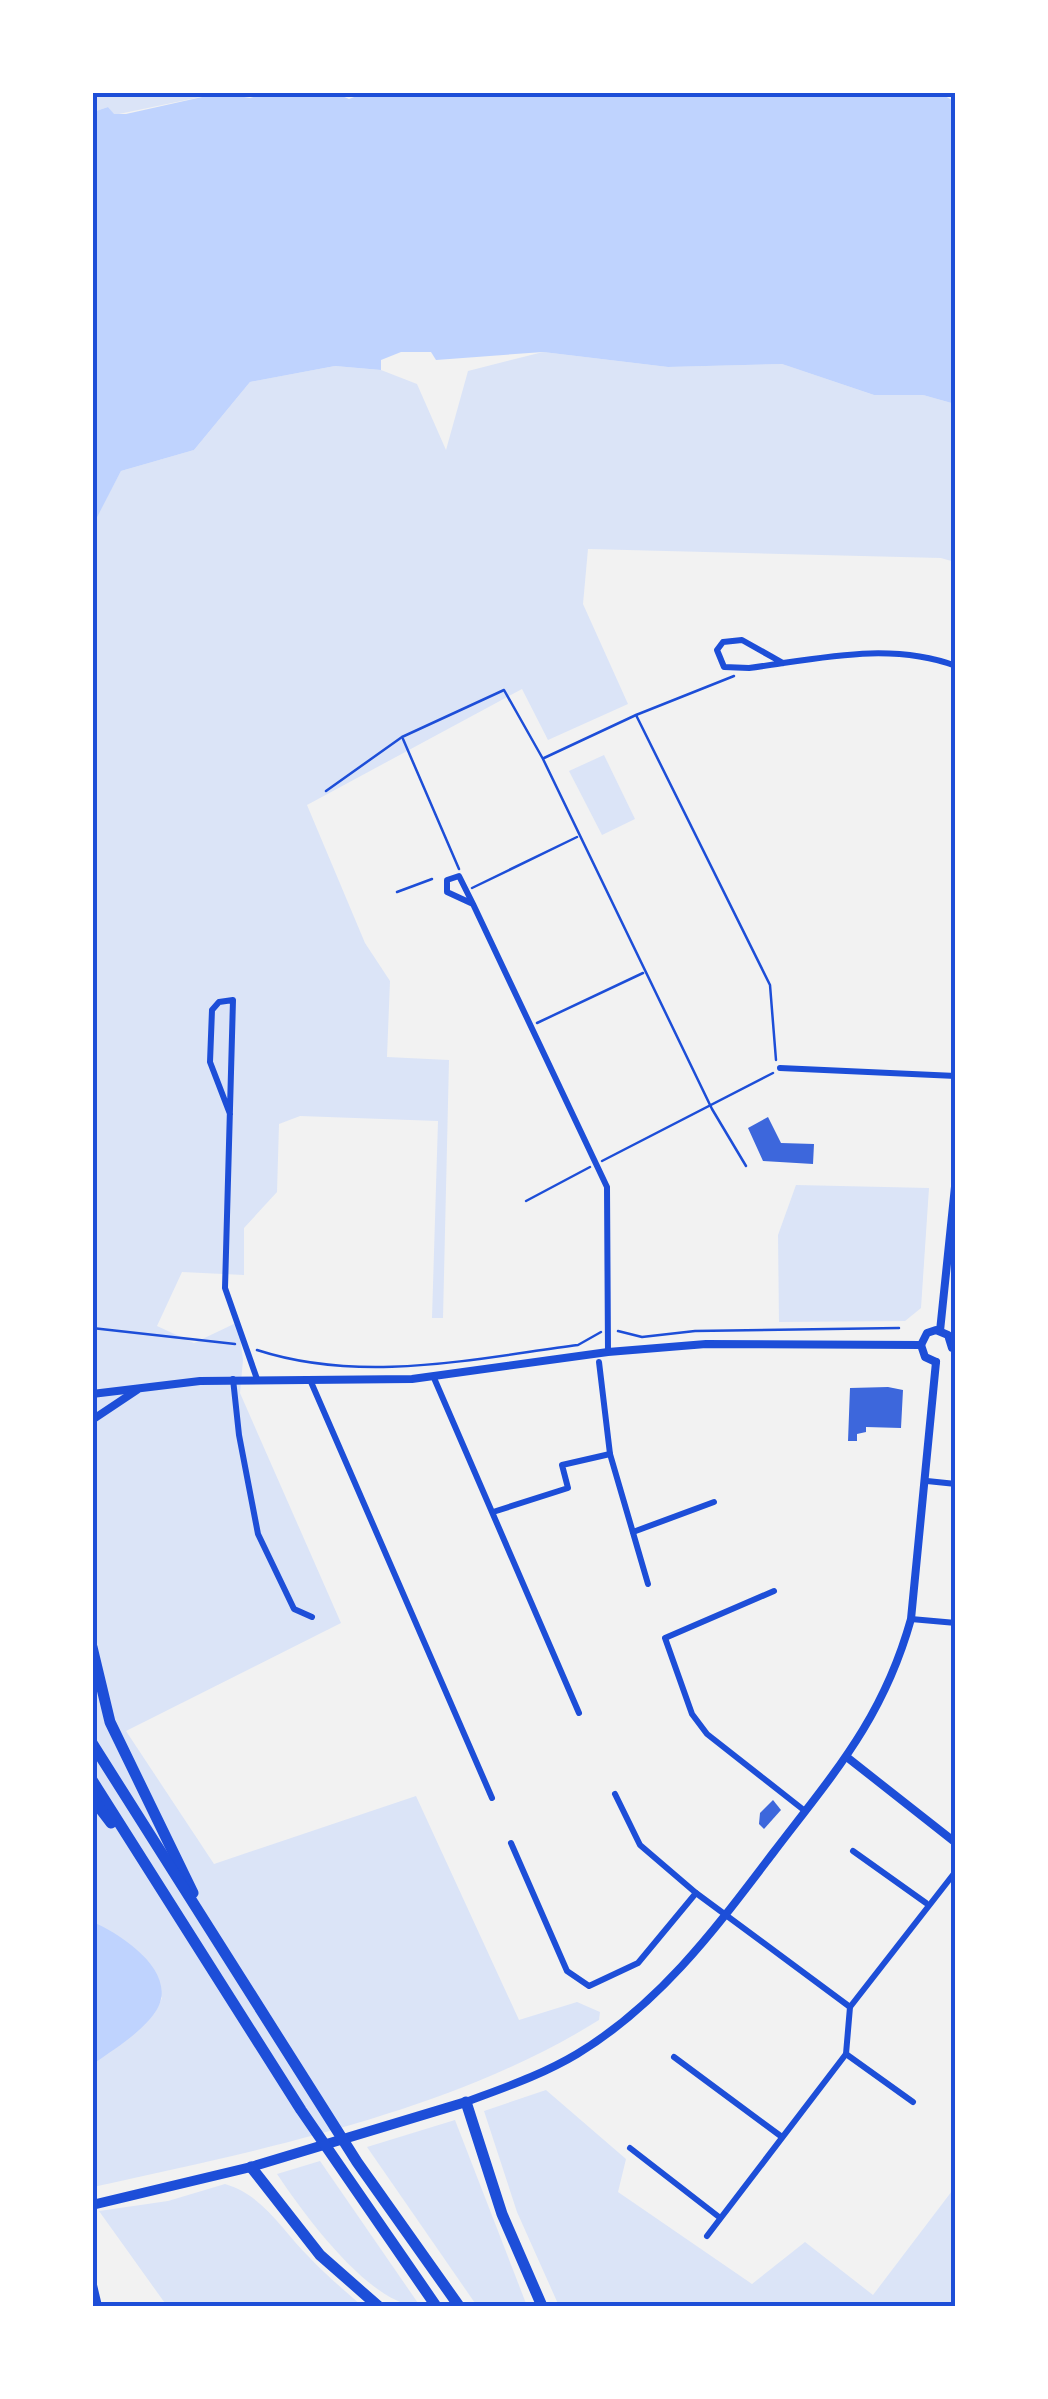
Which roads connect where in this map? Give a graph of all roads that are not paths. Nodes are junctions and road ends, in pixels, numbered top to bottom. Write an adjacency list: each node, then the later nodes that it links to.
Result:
1 (783, 663): 1 (street); 2 (street)
2 (956, 666)
3 (473, 904): 3 (street); 11 (street)
4 (780, 1068): 5 (street)
5 (956, 1076)
6 (230, 1114): 6 (street); 15 (street)
7 (956, 1177): 8 (street)
8 (940, 1330): 9 (street); 10 (street)
9 (920, 1345): 11 (street); 13 (street)
10 (954, 1349): 13 (street)
11 (608, 1352): 14 (street)
12 (599, 1362): 21 (street)
13 (936, 1362): 22 (street)
14 (434, 1378): 17 (street); 25 (street)
15 (258, 1379): 16 (street); 17 (street)
16 (234, 1380): 18 (street); 29 (street)
17 (311, 1382): 39 (street)
18 (141, 1388): 19 (street); 20 (street)
19 (92, 1394)
20 (92, 1420)
21 (610, 1454): 25 (street); 26 (street)
22 (927, 1481): 23 (street); 30 (street)
23 (956, 1484)
24 (714, 1502): 26 (street)
25 (493, 1512): 33 (street)
26 (633, 1532): 27 (street)
27 (648, 1584)
28 (774, 1591): 40 (street)
29 (312, 1617)
30 (911, 1619): 31 (street); 35 (street)
31 (956, 1623)
32 (92, 1647): 49 (highway)
33 (579, 1713)
34 (92, 1743): 49 (highway)
35 (848, 1758): 40 (street); 42 (street)
36 (92, 1780): 45 (highway)
37 (615, 1794): 46 (street)
38 (92, 1798): 45 (highway)
39 (492, 1798)
40 (804, 1811): 48 (street)
41 (512, 1843): 46 (street)
42 (956, 1844)
43 (852, 1851): 47 (street)
44 (956, 1871): 47 (street)
45 (160, 1890): 64 (highway)
46 (696, 1892): 48 (street)
47 (926, 1904): 50 (street)
48 (726, 1915): 50 (street); 53 (street)
49 (207, 1924): 65 (highway)
50 (850, 2007): 51 (street)
51 (846, 2054): 54 (street); 55 (street)
52 (674, 2057): 55 (street)
53 (466, 2102): 57 (main road); 66 (highway)
54 (913, 2102)
55 (782, 2137): 59 (street)
56 (630, 2148): 59 (street)
57 (251, 2167): 58 (main road); 63 (highway)
58 (92, 2205)
59 (719, 2217): 60 (street)
60 (707, 2236)
61 (92, 2281): 62 (street)
62 (98, 2306)
63 (378, 2306)
64 (436, 2306)
65 (459, 2306)
66 (542, 2306)

